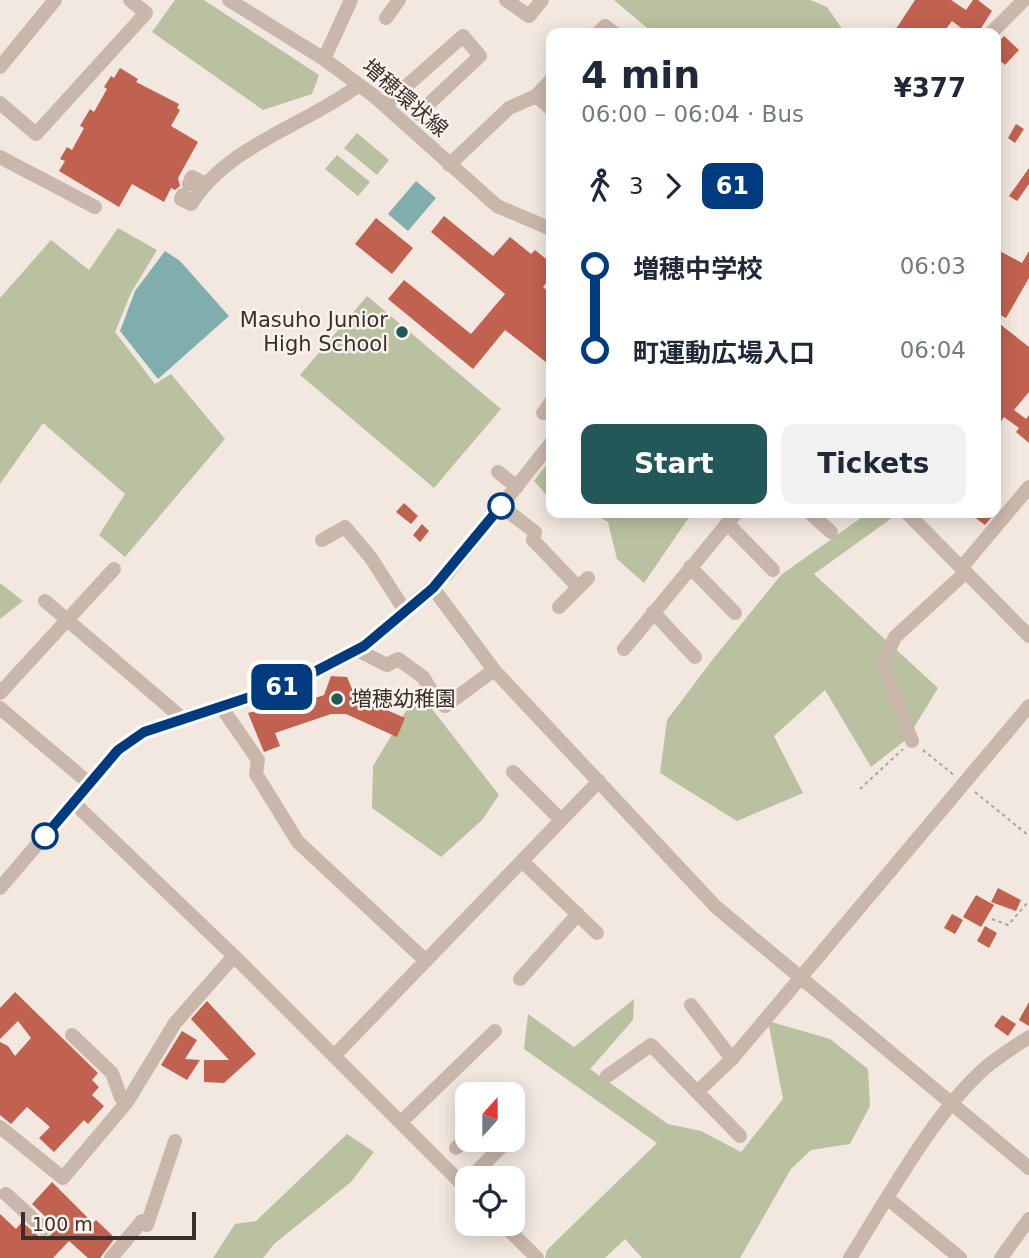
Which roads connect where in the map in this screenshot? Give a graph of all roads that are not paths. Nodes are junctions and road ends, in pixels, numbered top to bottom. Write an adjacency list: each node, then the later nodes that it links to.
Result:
1 (55, 0): 12 (street)
2 (130, 0): 16 (street)
3 (229, 0): 11 (street, 増穂環状線)
4 (351, 0): 11 (street)
5 (399, 0): 9 (street)
6 (506, 0): 7 (street)
7 (542, 0)
8 (1024, 0): 10 (street)
9 (386, 18)
10 (996, 28)
11 (324, 59): 13 (street, 増穂環状線)
12 (0, 67)
13 (359, 85): 18 (street, 増穂環状線); 22 (street)
14 (546, 85): 15 (street)
15 (536, 96): 17 (street); 21 (street)
16 (0, 103)
17 (546, 104)
18 (385, 106): 19 (street); 21 (street, 増穂環状線)
19 (418, 114)
20 (0, 157): 23 (street)
21 (449, 165): 24 (street, 増穂環状線)
22 (186, 190)
23 (95, 207)
24 (546, 227)
25 (546, 449): 27 (street)
26 (498, 472): 27 (street)
27 (517, 487): 29 (street)
28 (1029, 487): 38 (street)
29 (501, 506): 39 (street); 41 (street)
30 (732, 518): 35 (street); 37 (street)
31 (816, 518): 33 (street)
32 (912, 518): 38 (street)
33 (831, 532)
34 (322, 540): 42 (street)
35 (690, 567): 43 (street); 44 (street)
36 (114, 569): 45 (street)
37 (773, 570)
38 (964, 570): 46 (street); 56 (street)
39 (433, 588): 42 (street); 50 (street)
40 (45, 601): 45 (street)
41 (559, 607)
42 (405, 611): 48 (street)
43 (653, 612): 47 (street); 49 (street)
44 (735, 613)
45 (67, 620): 51 (street); 55 (street)
46 (1029, 635)
47 (624, 649)
48 (356, 650): 50 (street); 54 (street)
49 (695, 657)
50 (494, 670): 58 (street)
51 (0, 693)
52 (1029, 706): 69 (street)
53 (0, 708): 59 (street)
54 (222, 708): 55 (street); 67 (street)
55 (182, 718): 59 (street)
56 (912, 741)
57 (513, 772): 61 (street)
58 (599, 781): 61 (street); 69 (street)
59 (90, 784): 60 (street)
60 (74, 803): 63 (street); 66 (street)
61 (561, 820): 62 (street)
62 (522, 861): 64 (street); 67 (street)
63 (0, 888)
64 (578, 914): 65 (street); 68 (street)
65 (597, 933)
66 (234, 956): 74 (street); 78 (street)
67 (426, 961): 74 (street)
68 (520, 979)
69 (800, 980): 75 (street); 79 (street)
70 (691, 1005): 75 (street)
71 (495, 1031): 80 (street)
72 (72, 1035): 78 (street)
73 (1029, 1037): 79 (street)
74 (334, 1056): 80 (street)
75 (732, 1059): 77 (street)
76 (607, 1076): 77 (street)
77 (697, 1092): 82 (street)
78 (127, 1102): 81 (street)
79 (951, 1106): 86 (street); 89 (street)
80 (401, 1122): 87 (street)
81 (0, 1127)
82 (740, 1136)
83 (174, 1141): 93 (street)
84 (496, 1152): 85 (street)
85 (483, 1166)
86 (1029, 1168)
87 (455, 1172)
88 (6, 1194): 91 (street)
89 (887, 1198): 95 (street); 96 (street)
90 (1029, 1219): 97 (street)
91 (44, 1228)
92 (515, 1236): 94 (street)
93 (111, 1258)
94 (537, 1258)
95 (850, 1258)
96 (960, 1258)
97 (1001, 1258)

